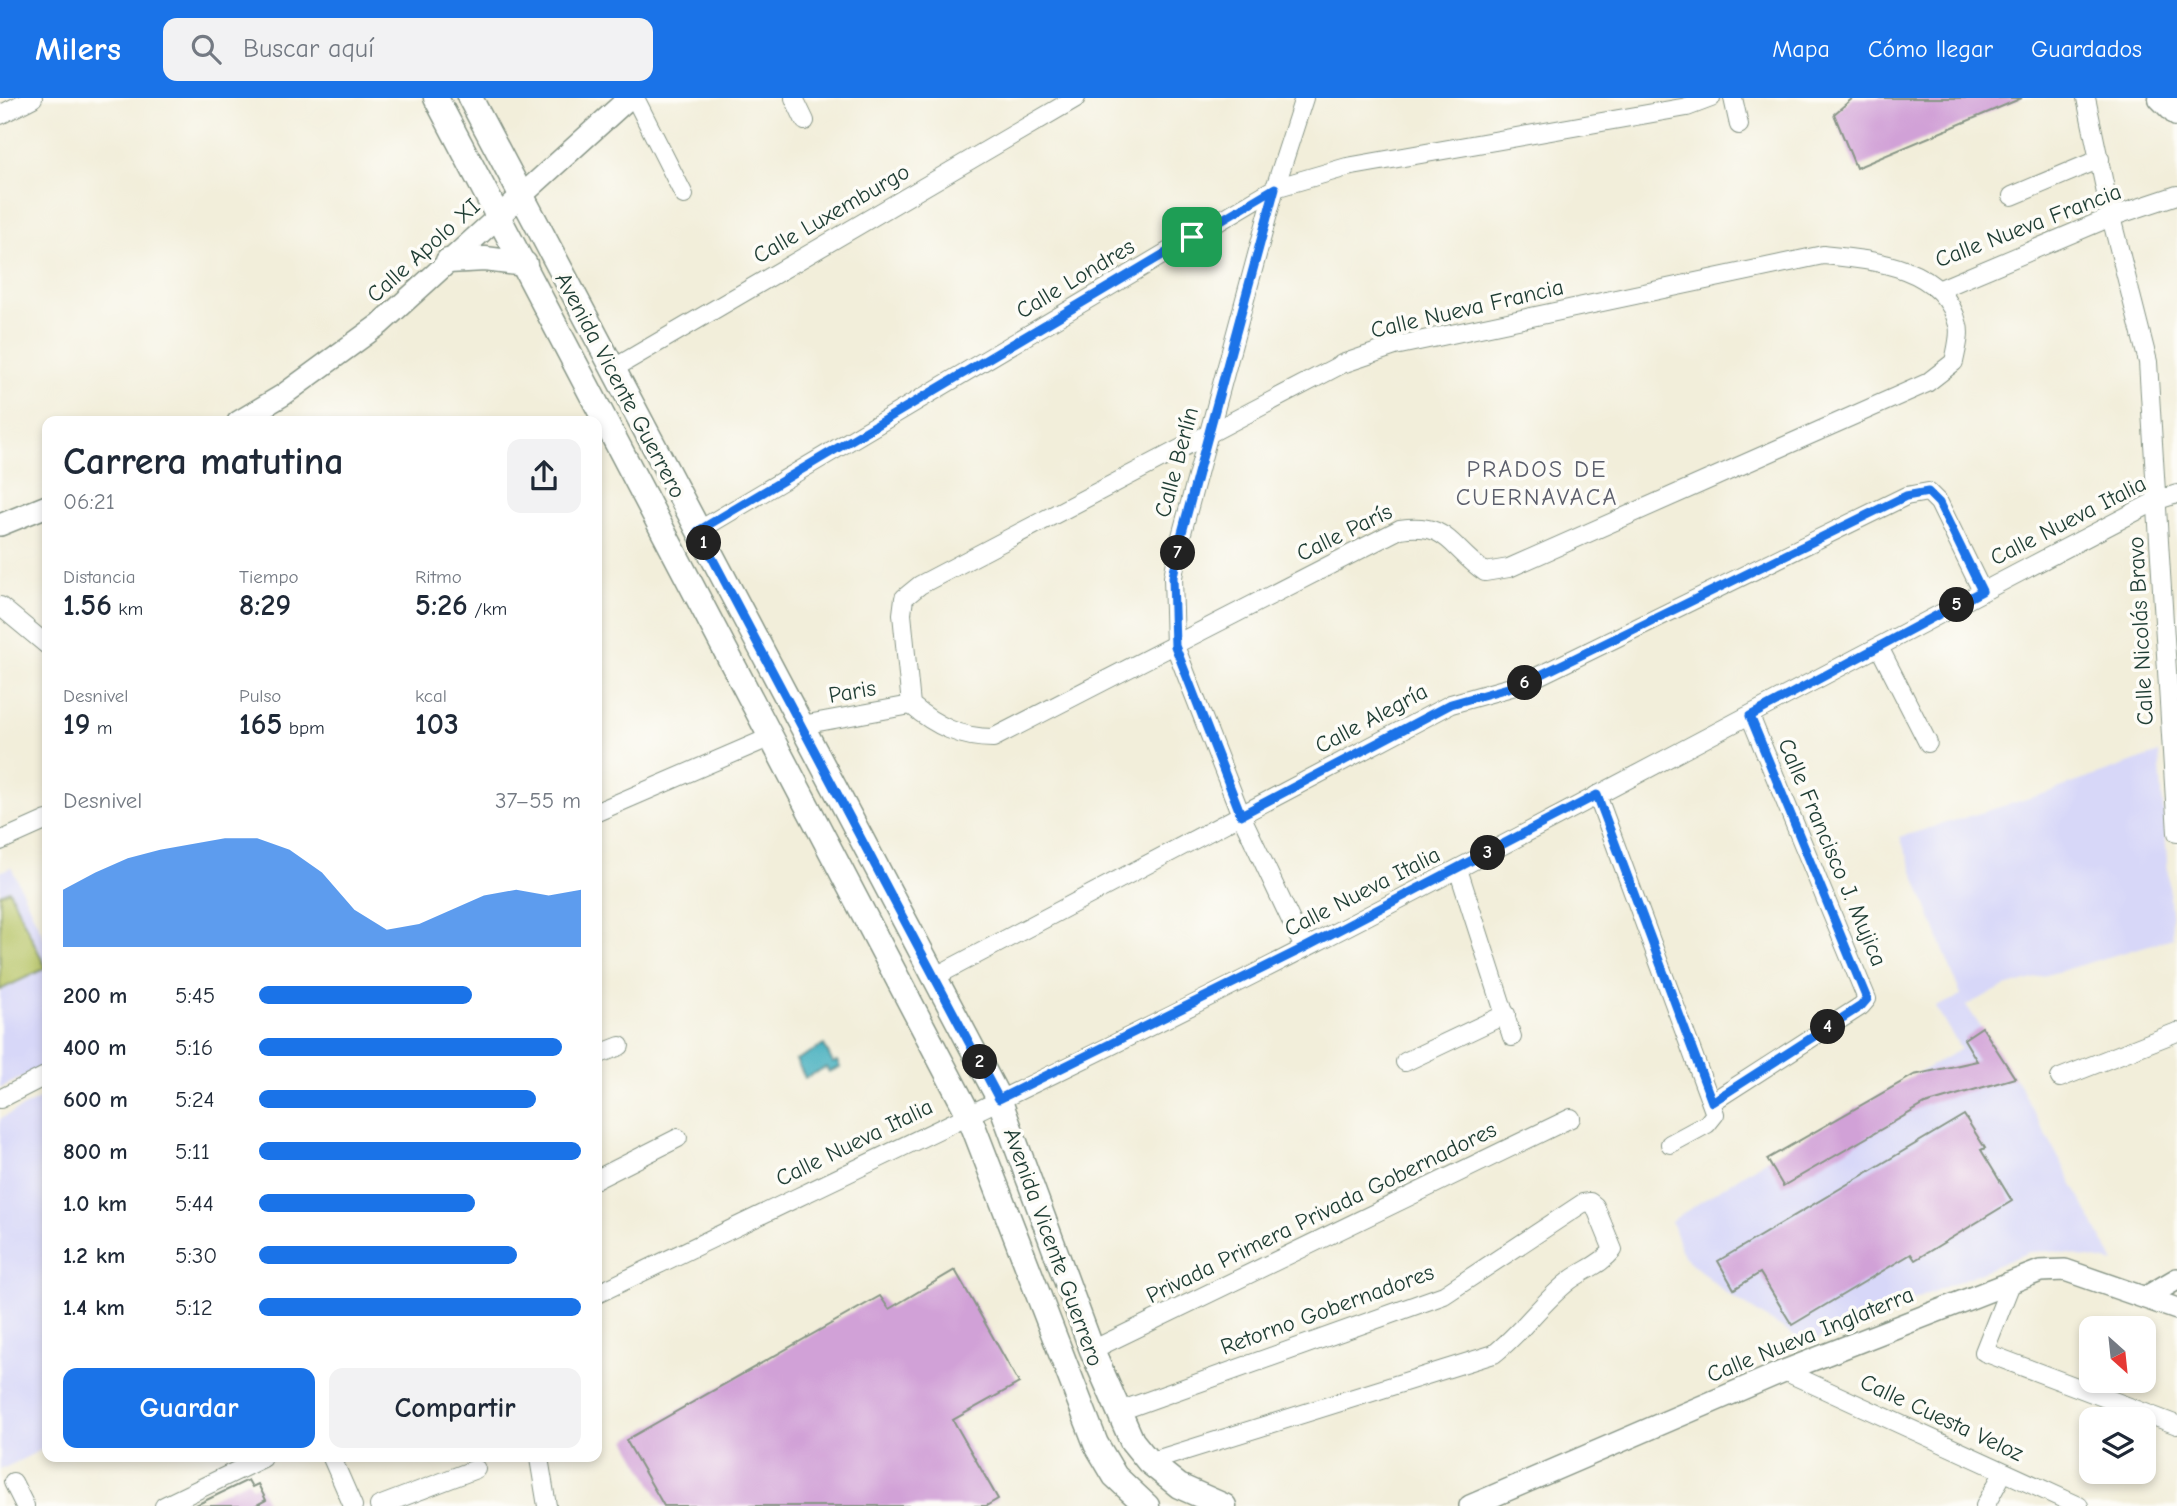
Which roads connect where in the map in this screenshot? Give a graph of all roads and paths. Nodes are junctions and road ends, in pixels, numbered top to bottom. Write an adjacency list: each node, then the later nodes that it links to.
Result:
1 (33, 98): 14 (street)
2 (436, 98): 23 (main road, Avenida Vicente Guerrero)
3 (470, 98): 19 (main road, Avenida Vicente Guerrero)
4 (629, 98): 19 (street, Calle Apolo XI)
5 (635, 98): 20 (street)
6 (794, 98): 15 (street)
7 (1076, 98): 28 (street, Calle Luxemburgo)
8 (1304, 98): 18 (street, Calle Berlín)
9 (1711, 98): 18 (street, Calle Londres)
10 (1733, 98): 16 (street)
11 (2086, 98): 17 (street, Calle Nicolás Bravo)
12 (2161, 98): 13 (main road)
13 (2177, 114)
14 (0, 115)
15 (805, 121)
16 (1739, 125)
17 (2100, 159): 22 (street); 24 (street, Calle Nicolás Bravo)
18 (1275, 188): 30 (street, Calle Berlín); 35 (street, Calle Londres)
19 (524, 195): 23 (street, Calle Apolo XI); 28 (main road, Avenida Vicente Guerrero)
20 (684, 195)
21 (2177, 195): 24 (street, Calle Nueva Francia)
22 (2012, 196)
23 (500, 216): 25 (street, Calle Apolo XI); 26 (main road, Avenida Vicente Guerrero)
24 (2111, 216): 27 (street, Calle Nueva Francia); 32 (street, Calle Nicolás Bravo)
25 (448, 261): 26 (main road); 29 (street, Calle Apolo XI)
26 (525, 264): 44 (main road, Avenida Vicente Guerrero)
27 (1938, 289): 30 (street, Calle Nueva Francia); 39 (street, Calle París)
28 (611, 370): 35 (main road, Avenida Vicente Guerrero)
29 (248, 416)
30 (1209, 433): 39 (street, Calle Berlín); 41 (street, Calle Nueva Francia)
31 (2177, 494): 32 (street, Calle Nueva Italia)
32 (2158, 500): 36 (street, Calle Nueva Italia); 46 (street, Calle Nicolás Bravo)
33 (42, 508): 34 (street)
34 (0, 525)
35 (698, 531): 43 (main road, Avenida Vicente Guerrero)
36 (1982, 591): 40 (street, Calle Nueva Italia); 49 (street, Calle Alegría)
37 (0, 606): 38 (street)
38 (42, 641)
39 (1175, 646): 41 (street, Calle París); 49 (street, Calle Berlín)
40 (1879, 647): 42 (street, Calle Nueva Italia); 45 (street)
41 (911, 705): 43 (street, Paris)
42 (1750, 716): 47 (street, Calle Nueva Italia); 66 (street, Calle Francisco J. Mujica)
43 (802, 725): 55 (main road, Avenida Vicente Guerrero)
44 (771, 737): 48 (street); 67 (main road, Avenida Vicente Guerrero)
45 (1928, 743)
46 (2174, 761): 51 (street, Calle Nicolás Bravo)
47 (1597, 795): 53 (street, Calle Nueva Italia); 66 (street)
48 (602, 809)
49 (1241, 815): 54 (street, Calle Berlín); 55 (street, Calle Alegría)
50 (42, 822): 52 (street)
51 (2177, 833)
52 (0, 841)
53 (1458, 869): 54 (street, Calle Nueva Italia); 56 (street)
54 (1304, 948): 65 (street, Calle Nueva Italia)
55 (936, 976): 65 (main road, Avenida Vicente Guerrero)
56 (1506, 1014): 58 (street); 61 (street)
57 (2177, 1032): 63 (street)
58 (1512, 1037)
59 (620, 1046): 60 (street)
60 (602, 1053)
61 (1405, 1062)
62 (42, 1078): 64 (street)
63 (2060, 1078)
64 (0, 1099)
65 (999, 1099): 67 (street, Calle Nueva Italia); 77 (main road, Avenida Vicente Guerrero)
66 (1712, 1102): 70 (street)
67 (968, 1113): 74 (street, Calle Nueva Italia); 93 (main road, Avenida Vicente Guerrero)
68 (1571, 1118): 77 (street, Privada Primera Privada Gobernadores)
69 (678, 1139): 71 (street)
70 (1670, 1144)
71 (602, 1177)
72 (2177, 1279): 75 (street)
73 (2012, 1281): 75 (street, Calle Nueva Inglaterra); 78 (street, Calle Nueva Inglaterra); 80 (street)
74 (602, 1292)
75 (2146, 1297): 76 (street, Calle Nueva Inglaterra)
76 (2177, 1309)
77 (1092, 1350): 79 (main road, Avenida Vicente Guerrero)
78 (1784, 1371): 86 (street, Calle Cuesta Veloz); 95 (street, Calle Nueva Inglaterra)
79 (1117, 1412): 84 (main road, Avenida Vicente Guerrero); 84 (street, Retorno Gobernadores)
80 (2177, 1424)
81 (255, 1462): 89 (street)
82 (334, 1462): 90 (street)
83 (541, 1462): 92 (street)
84 (1149, 1462): 94 (main road, Avenida Vicente Guerrero)
85 (476, 1469): 91 (street)
86 (2003, 1473): 96 (street); 97 (street, Calle Cuesta Veloz)
87 (13, 1482): 88 (street)
88 (25, 1506)
89 (164, 1506)
90 (353, 1506)
91 (379, 1506)
92 (547, 1506)
93 (1147, 1506)
94 (1224, 1506)
95 (1471, 1506)
96 (1985, 1506)
97 (2079, 1506)

